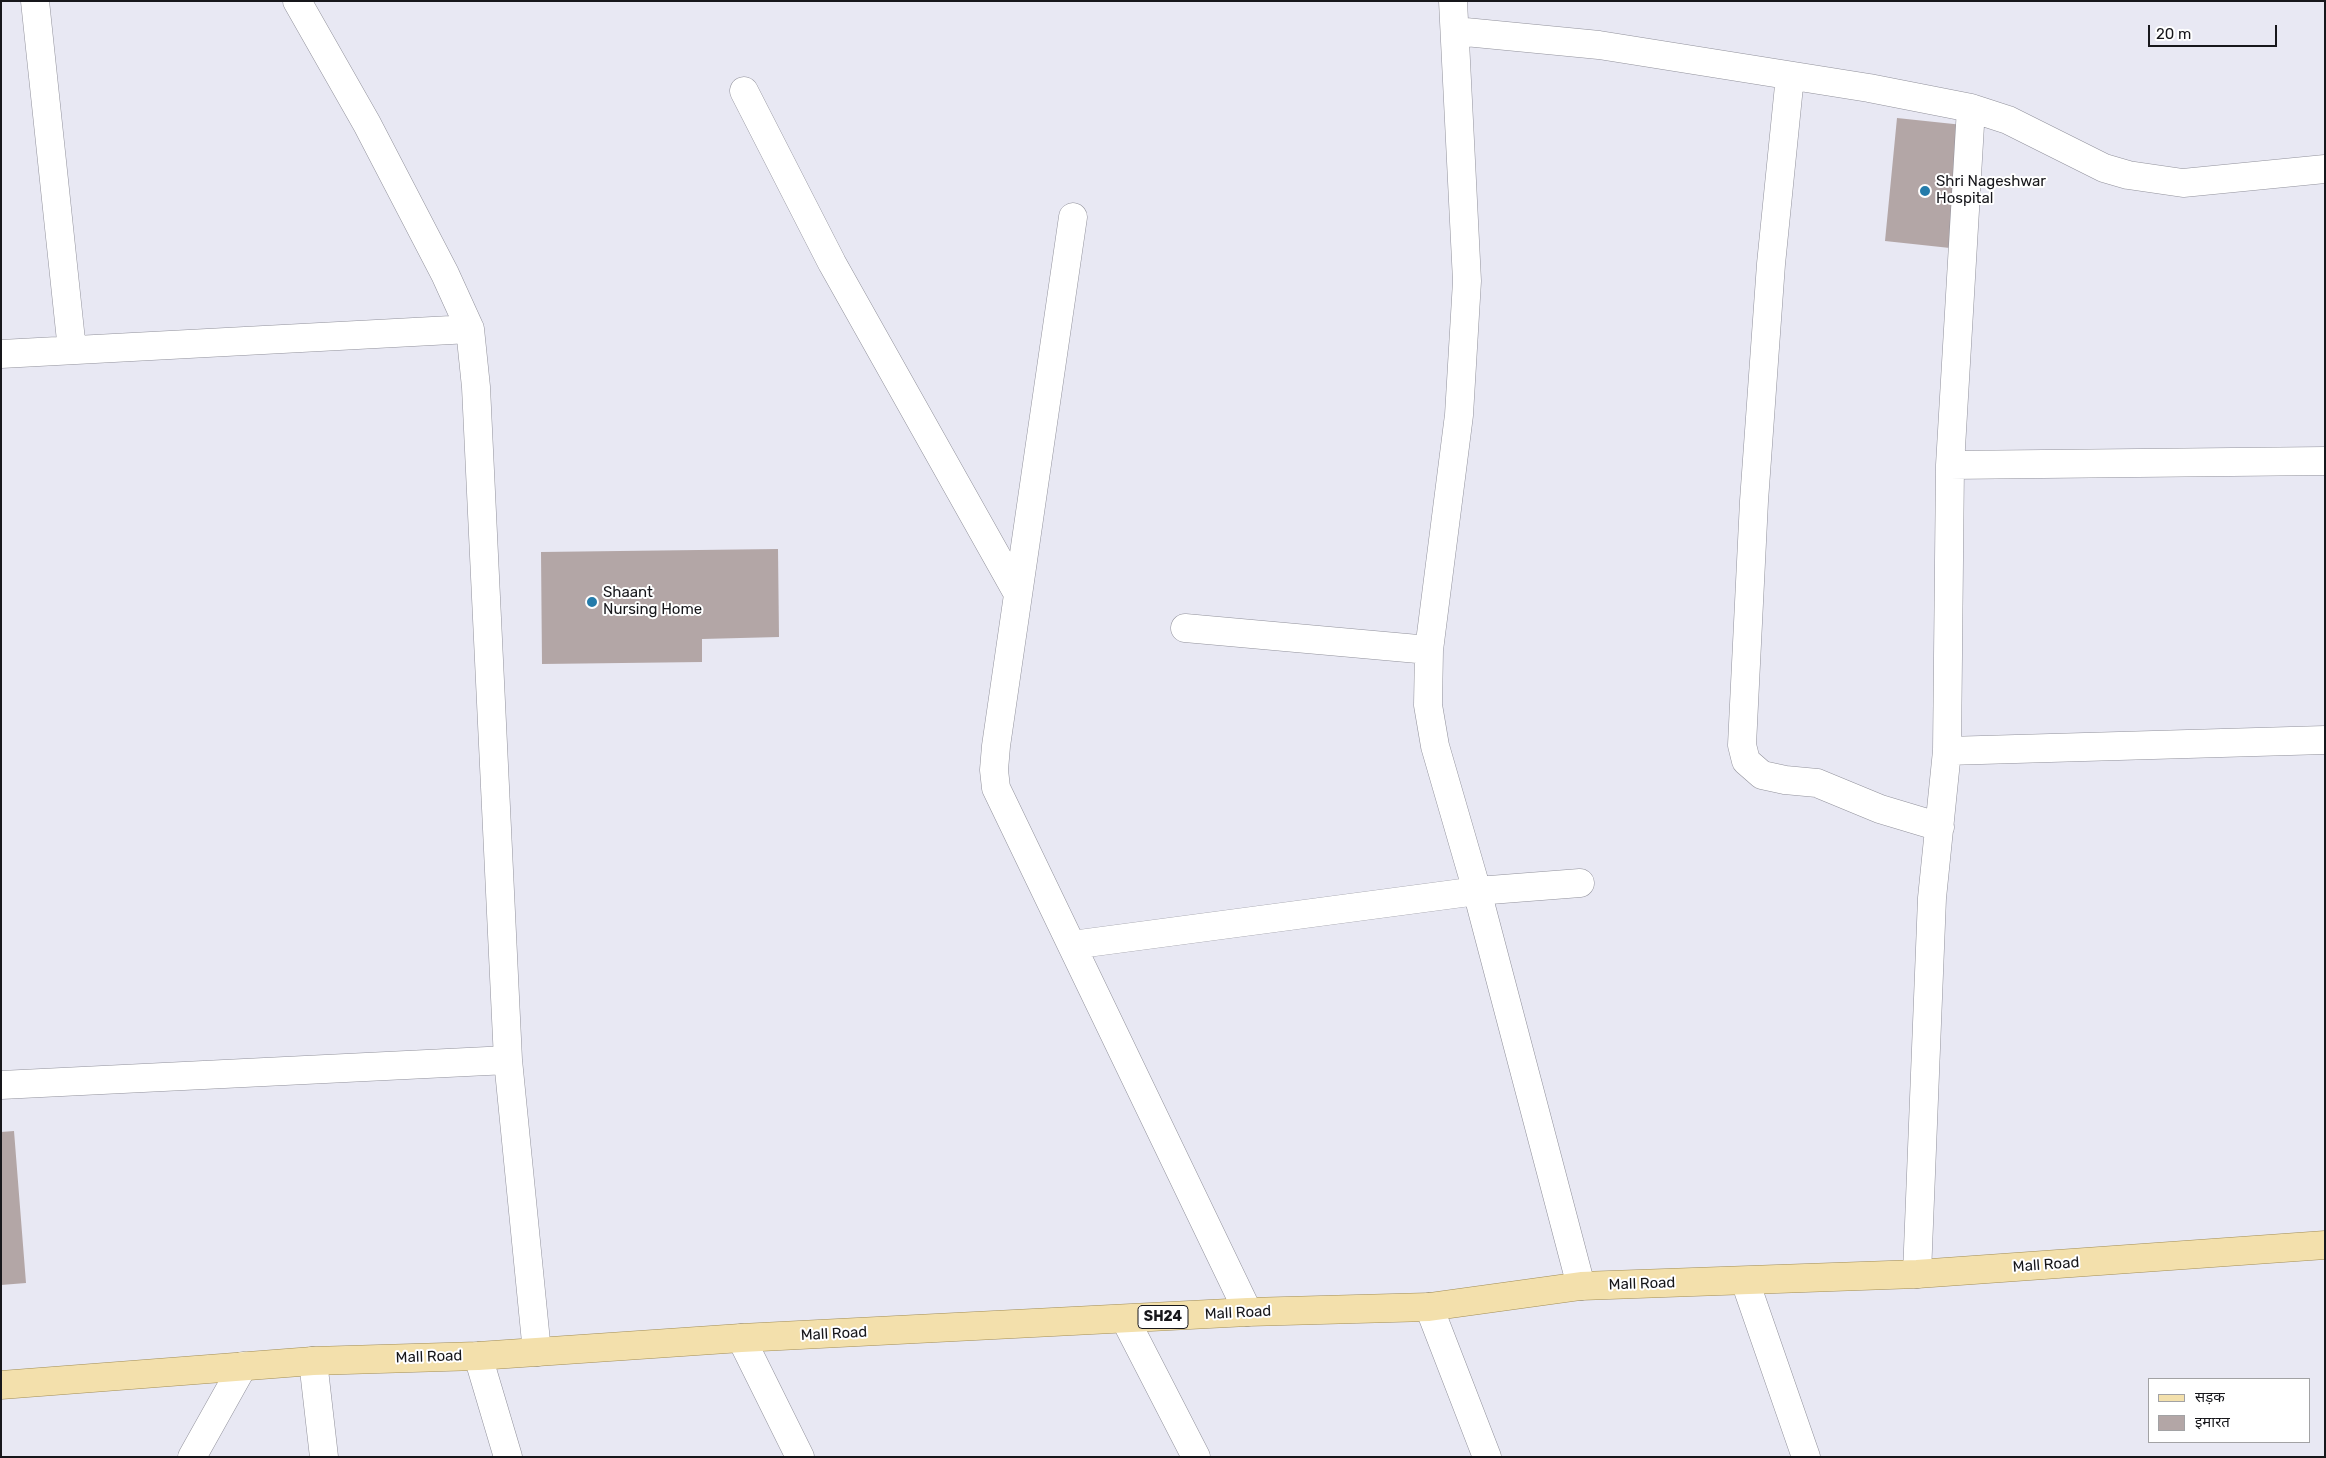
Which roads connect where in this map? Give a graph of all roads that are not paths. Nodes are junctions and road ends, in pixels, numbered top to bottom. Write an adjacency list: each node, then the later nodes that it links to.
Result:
1 (34, 1): 11 (street)
2 (298, 1): 10 (street)
3 (1453, 1): 4 (street)
4 (1455, 31): 5 (street); 17 (street)
5 (1790, 76): 7 (street); 20 (street)
6 (744, 91): 15 (street)
7 (1971, 108): 8 (street); 14 (street)
8 (2325, 169)
9 (1073, 216): 15 (street)
10 (470, 329): 11 (street); 24 (street)
11 (72, 350): 12 (street)
12 (1, 354)
13 (2325, 461): 14 (street)
14 (1950, 465): 19 (street)
15 (1018, 594): 23 (street)
16 (1185, 628): 17 (street)
17 (1429, 650): 22 (street)
18 (2325, 740): 19 (street)
19 (1947, 751): 20 (street)
20 (1940, 827): 27 (street)
21 (1580, 882): 22 (street)
22 (1477, 891): 23 (street); 29 (street)
23 (1072, 945): 31 (street)
24 (508, 1060): 25 (street); 34 (street)
25 (1, 1085)
26 (2325, 1246): 27 (main road, Mall Road / SH24)
27 (1917, 1274): 28 (main road, Mall Road / SH24)
28 (1744, 1281): 29 (main road, Mall Road / SH24); 45 (street)
29 (1581, 1286): 30 (main road, Mall Road / SH24)
30 (1428, 1307): 31 (main road, Mall Road / SH24); 44 (street)
31 (1248, 1312): 32 (main road, Mall Road / SH24)
32 (1125, 1319): 33 (main road, Mall Road / SH24); 43 (street)
33 (742, 1338): 34 (main road, Mall Road / SH24); 42 (street)
34 (537, 1352): 35 (main road, Mall Road / SH24)
35 (478, 1356): 36 (main road, Mall Road / SH24); 41 (street)
36 (313, 1361): 37 (main road, Mall Road / SH24); 40 (street)
37 (243, 1366): 38 (main road, Mall Road / SH24); 39 (street)
38 (1, 1385)
39 (192, 1457)
40 (324, 1457)
41 (508, 1457)
42 (800, 1457)
43 (1196, 1457)
44 (1487, 1457)
45 (1806, 1457)

